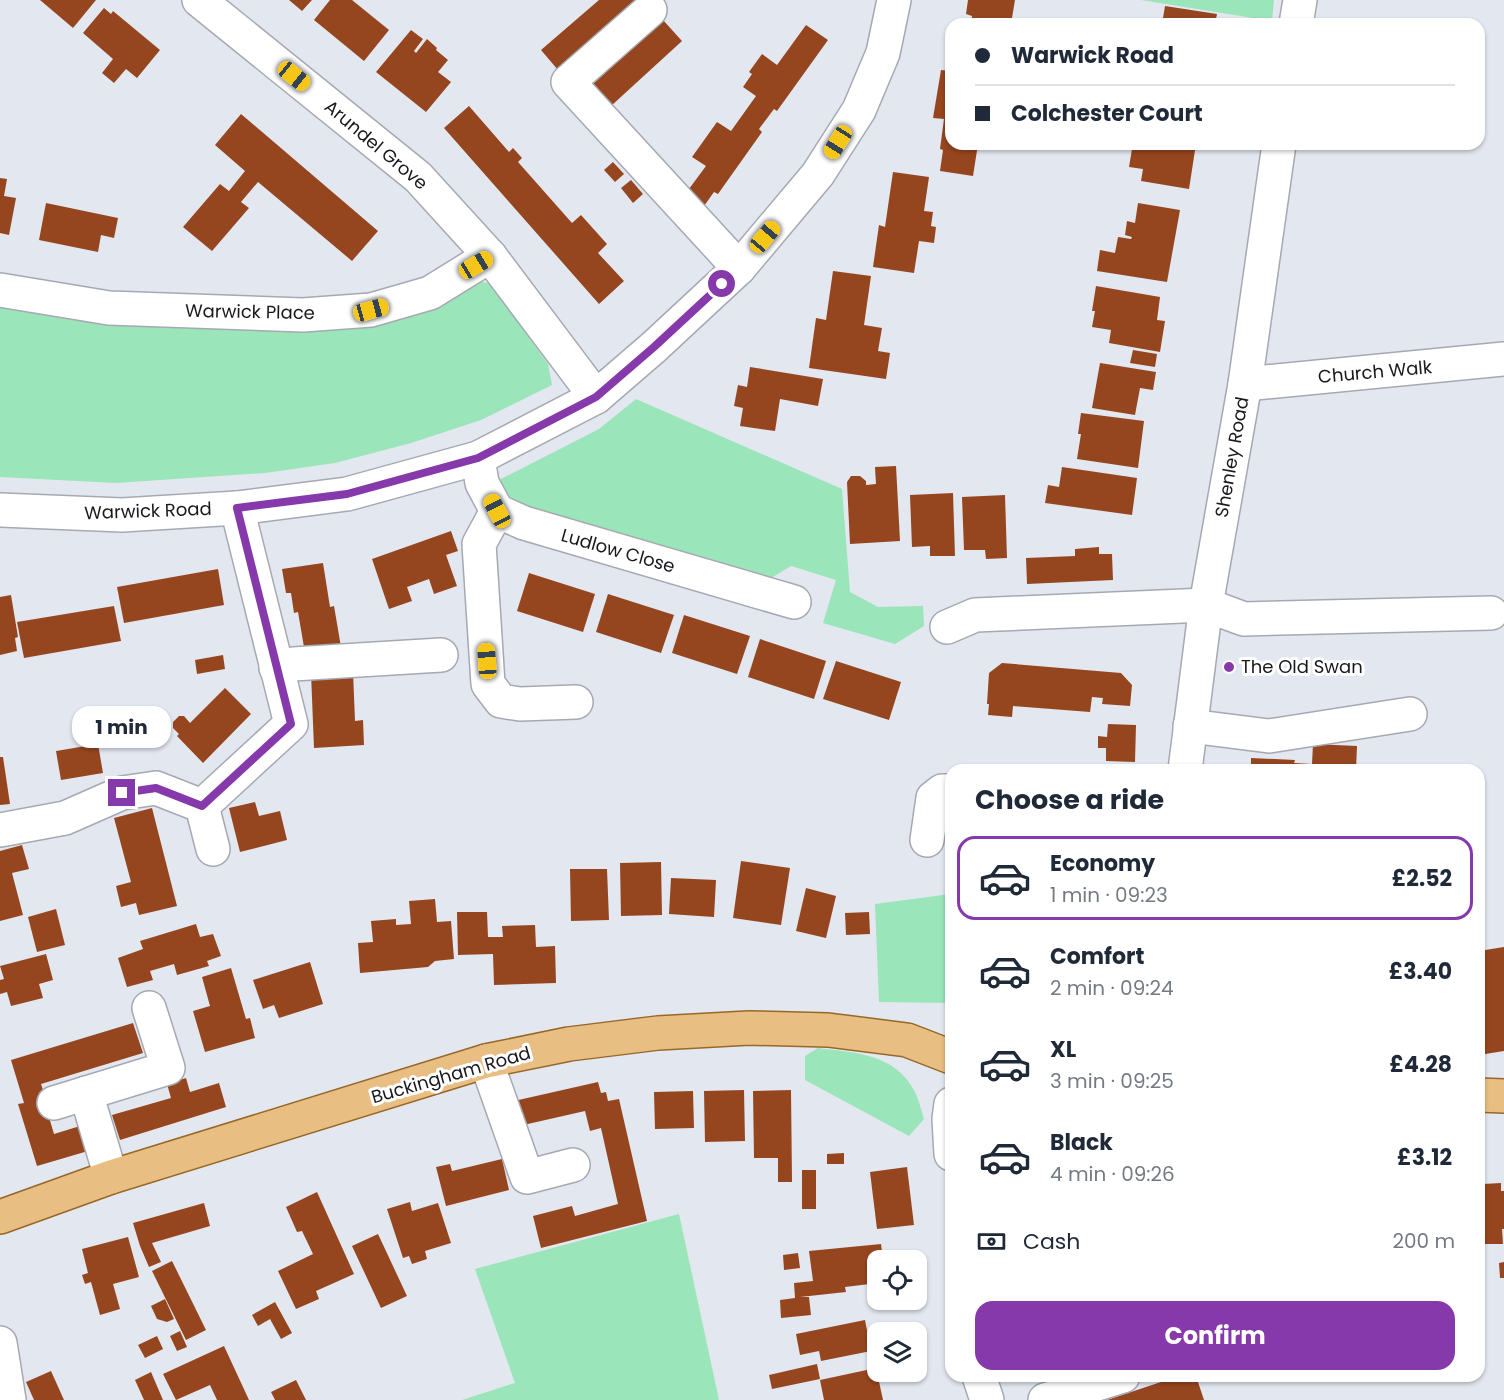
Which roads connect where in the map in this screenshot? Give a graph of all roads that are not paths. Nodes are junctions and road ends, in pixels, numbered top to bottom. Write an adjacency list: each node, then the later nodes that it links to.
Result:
1 (200, 0): 7 (street, Arundel Grove)
2 (894, 0): 8 (street, Warwick Road)
3 (1300, 0): 5 (street)
4 (650, 10): 8 (street)
5 (1297, 18)
6 (1278, 150): 11 (street, Shenley Road)
7 (489, 256): 9 (street, Warwick Place); 12 (street, Arundel Grove)
8 (739, 268): 12 (street, Warwick Road)
9 (0, 290)
10 (1504, 359): 11 (street, Church Walk)
11 (1245, 384): 18 (street, Shenley Road)
12 (596, 397): 13 (street, Warwick Road)
13 (478, 458): 14 (street, Warwick Road); 16 (street)
14 (237, 508): 15 (street, Warwick Road); 22 (street)
15 (0, 510)
16 (497, 511): 17 (street, Ludlow Close); 23 (street)
17 (794, 602)
18 (1206, 605): 19 (street); 20 (street); 25 (street, Shenley Road)
19 (1491, 613)
20 (948, 627)
21 (441, 655): 22 (street)
22 (276, 668): 28 (street)
23 (576, 702)
24 (1410, 714): 25 (street)
25 (1190, 726): 26 (street, Shenley Road)
26 (1186, 764)
27 (945, 790): 30 (street)
28 (202, 806): 29 (street); 31 (street)
29 (0, 830)
30 (927, 840)
31 (213, 849)
32 (149, 1008): 35 (street)
33 (945, 1055): 34 (main road, Buckingham Road)
34 (486, 1061): 39 (street); 40 (main road, Buckingham Road)
35 (86, 1093): 38 (street); 40 (street)
36 (1485, 1095): 37 (main road)
37 (1504, 1096)
38 (54, 1103)
39 (573, 1165)
40 (111, 1177): 41 (main road, Buckingham Road)
41 (0, 1216)
42 (0, 1343): 45 (street)
43 (981, 1382): 46 (street)
44 (1104, 1382): 47 (street)
45 (9, 1400)
46 (987, 1400)
47 (1045, 1400)

